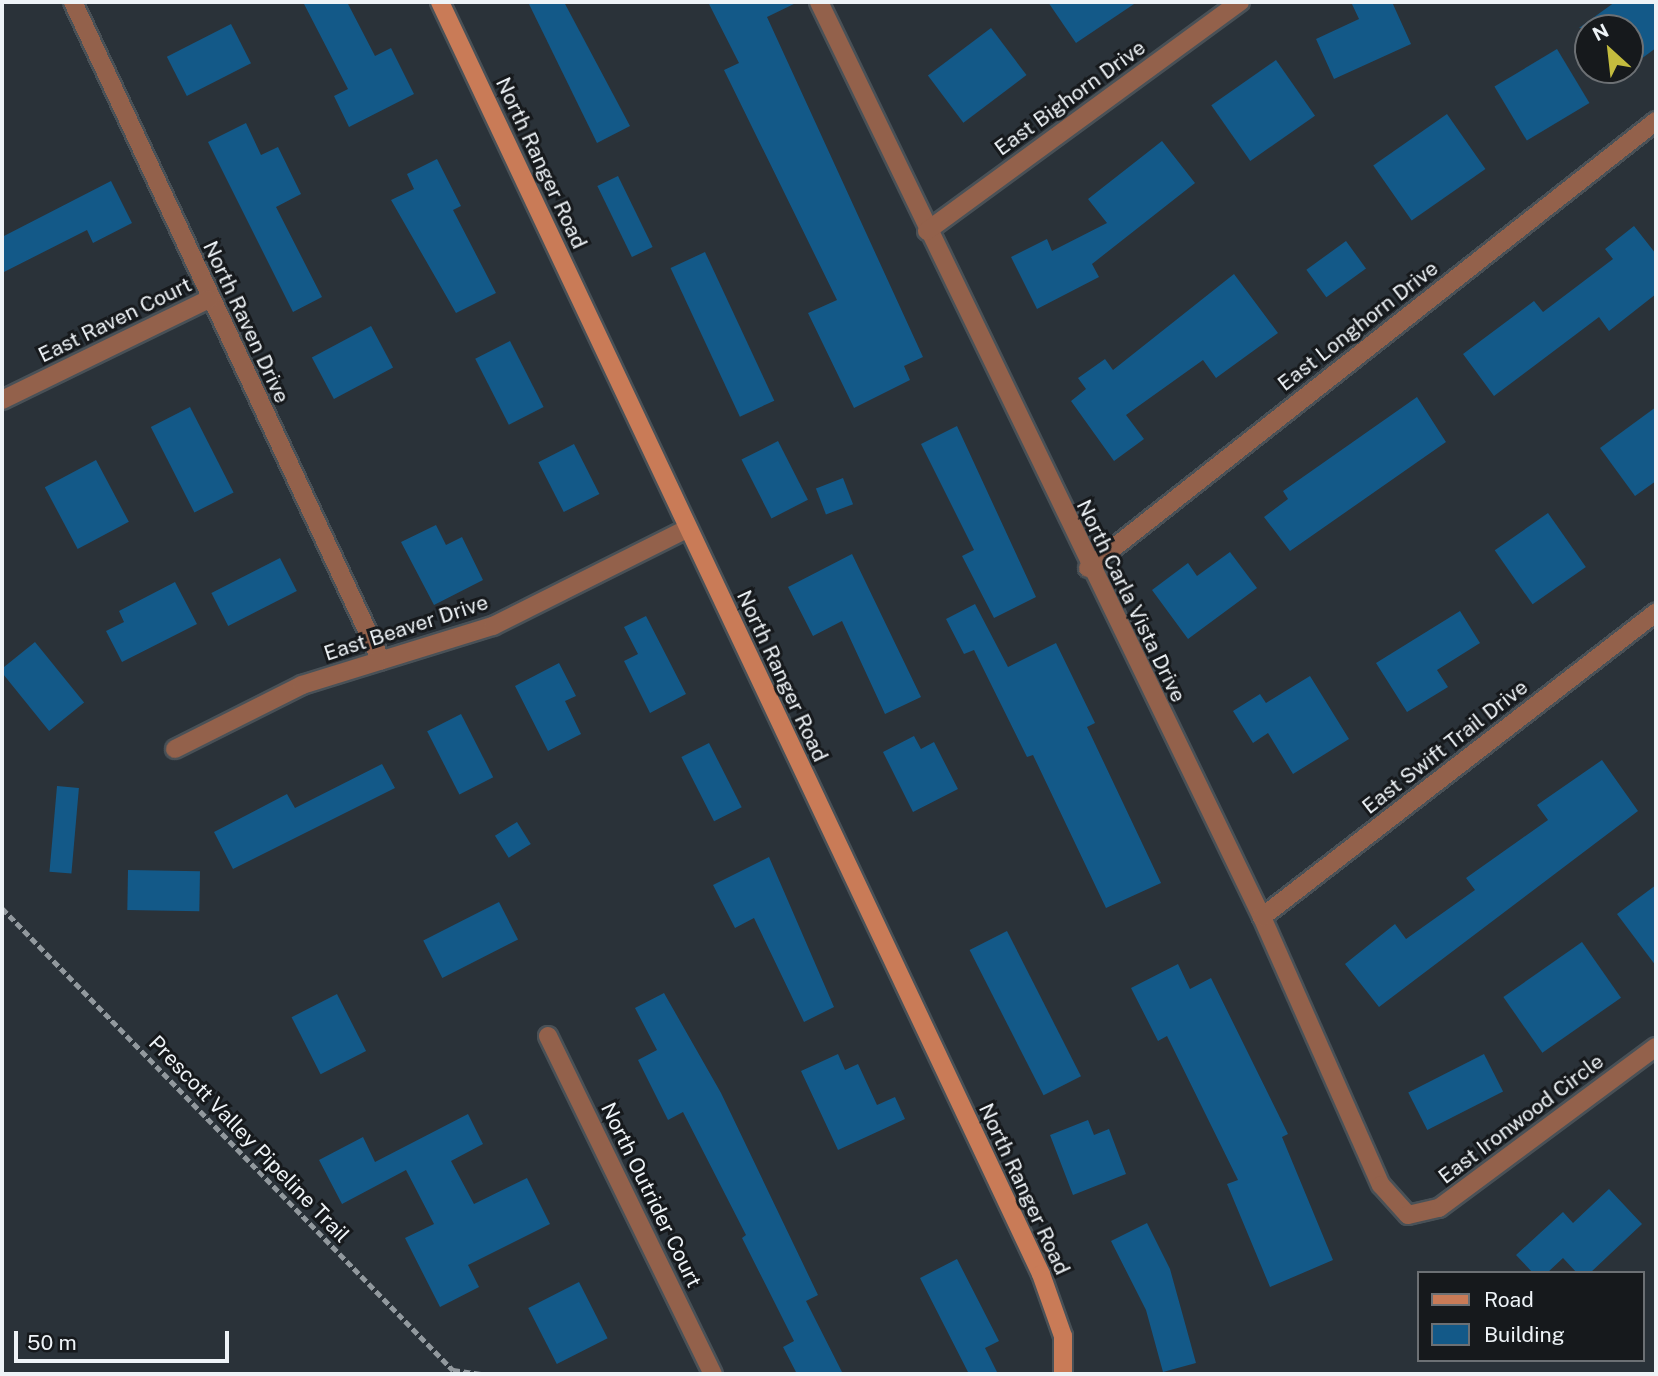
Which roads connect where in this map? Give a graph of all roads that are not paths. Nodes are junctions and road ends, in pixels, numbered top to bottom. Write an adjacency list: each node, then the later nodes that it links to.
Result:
1 (73, 2): 7 (street, North Raven Drive)
2 (440, 2): 9 (street, North Ranger Road)
3 (819, 2): 6 (street, North Carla Vista Drive)
4 (1240, 2): 6 (street, East Bighorn Drive)
5 (1656, 121): 10 (street, East Longhorn Drive)
6 (927, 231): 10 (street, North Carla Vista Drive)
7 (209, 299): 8 (street, East Raven Court); 12 (street, North Raven Drive)
8 (2, 400)
9 (687, 529): 12 (street, East Beaver Drive); 19 (street, North Ranger Road)
10 (1088, 568): 14 (street, North Carla Vista Drive)
11 (1656, 613): 14 (street, East Swift Trail Drive)
12 (381, 660): 13 (street, East Beaver Drive)
13 (175, 749)
14 (1262, 917): 17 (street, North Carla Vista Drive)
15 (548, 1036): 18 (street, North Outrider Court)
16 (1656, 1047): 17 (street, East Ironwood Circle)
17 (1408, 1215)
18 (713, 1374)
19 (1063, 1374)

